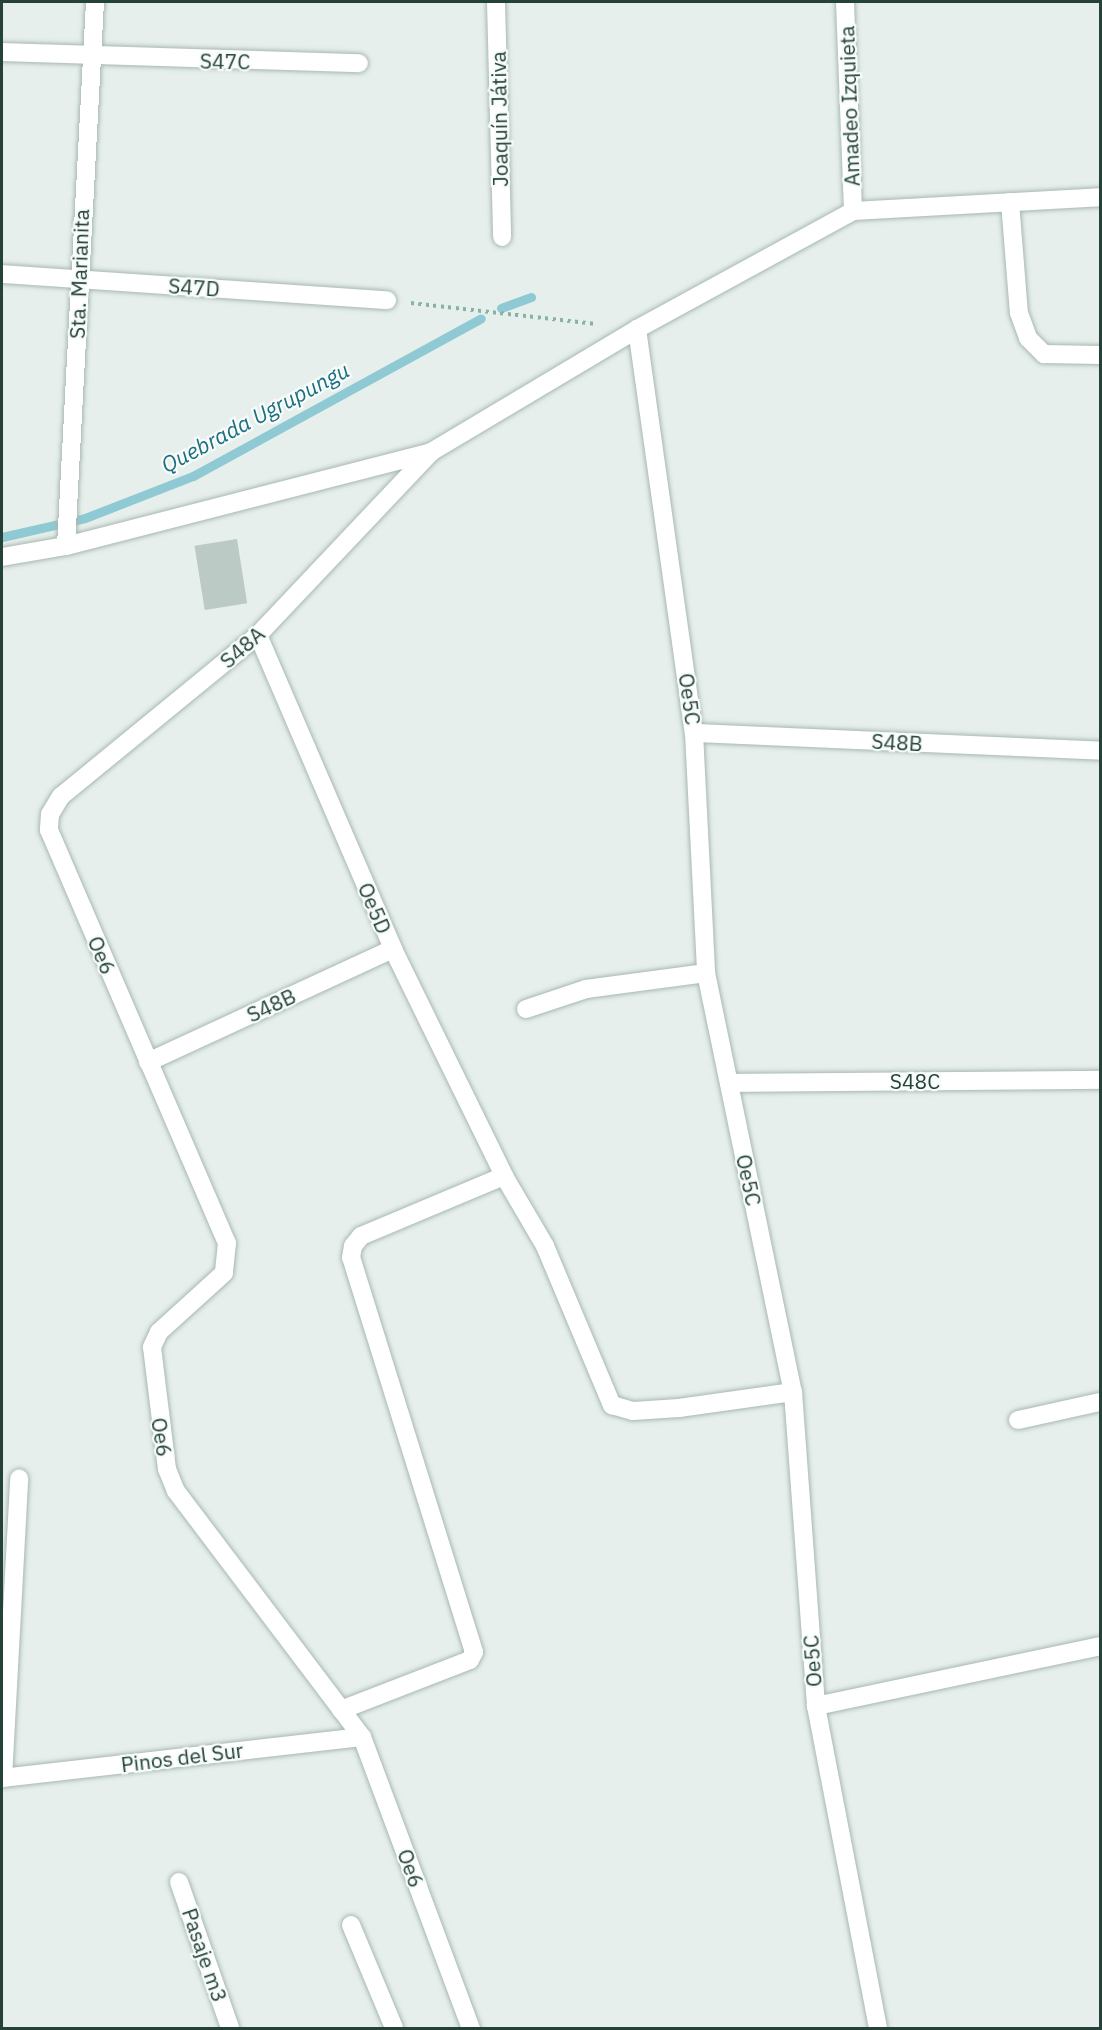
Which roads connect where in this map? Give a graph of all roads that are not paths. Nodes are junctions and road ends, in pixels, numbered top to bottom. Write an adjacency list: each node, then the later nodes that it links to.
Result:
1 (95, 2): 5 (street, Sta. Marianita)
2 (496, 2): 10 (street, Joaquín Játiva)
3 (845, 2): 9 (street, Amadeo Izquieta)
4 (2, 52): 5 (street, S47C)
5 (92, 59): 6 (street, S47C); 12 (street, Sta. Marianita)
6 (359, 63)
7 (1101, 197): 8 (street)
8 (1010, 202): 9 (street); 15 (street)
9 (854, 211): 14 (street)
10 (502, 237)
11 (2, 274): 12 (street, S47D)
12 (76, 279): 13 (street, S47D); 17 (street, Sta. Marianita)
13 (387, 300)
14 (637, 329): 16 (street); 20 (street, Oe5C)
15 (1101, 355)
16 (431, 452): 17 (street); 19 (street, S48A)
17 (66, 546): 18 (street)
18 (2, 556)
19 (258, 635): 22 (street, S48A); 23 (street, Oe5D)
20 (694, 733): 21 (street, S48B); 24 (street, Oe5C)
21 (1101, 751)
22 (48, 830): 26 (street, Oe6)
23 (393, 949): 26 (street, S48B); 29 (street, Oe5D)
24 (706, 973): 25 (street); 28 (street, Oe5C)
25 (526, 1010)
26 (148, 1062): 36 (street, Oe6)
27 (1101, 1080): 28 (street, S48C)
28 (729, 1083): 30 (street, Oe5C)
29 (504, 1176): 30 (street, Oe5D); 36 (street)
30 (793, 1392): 35 (street, Oe5C)
31 (1101, 1402): 32 (street)
32 (1018, 1420)
33 (19, 1478): 38 (street)
34 (1101, 1646): 35 (street)
35 (816, 1706): 44 (street, Oe5C)
36 (341, 1710): 37 (street, Oe6)
37 (362, 1737): 38 (street, Pinos del Sur); 43 (street, Oe6)
38 (2, 1778)
39 (179, 1882): 41 (street, Pasaje m3)
40 (351, 1925): 42 (street)
41 (230, 2028)
42 (394, 2028)
43 (471, 2028)
44 (878, 2028)

